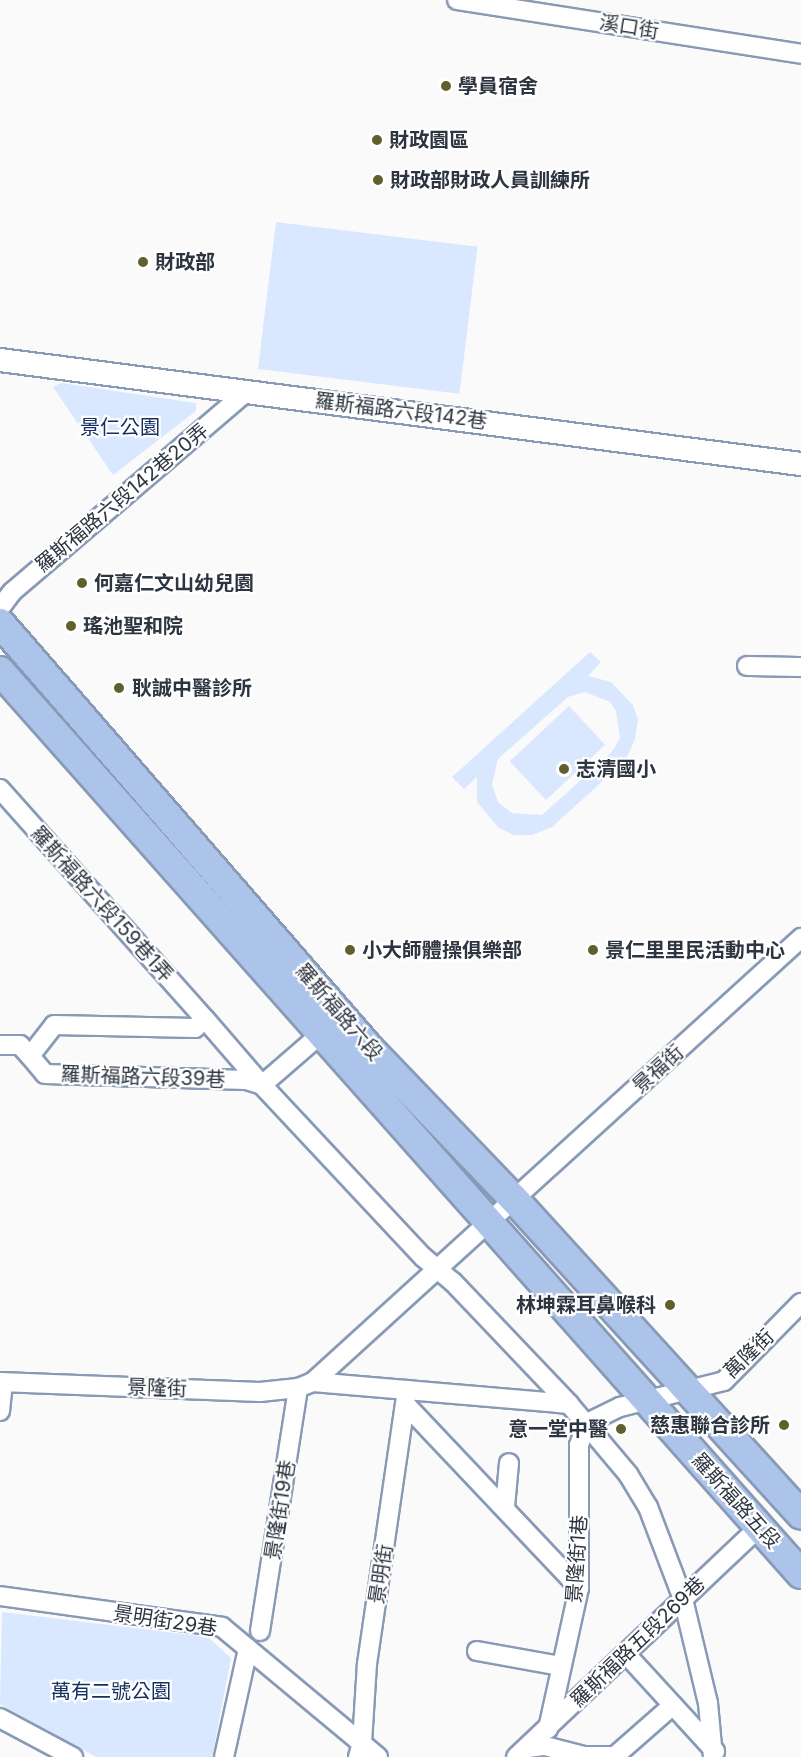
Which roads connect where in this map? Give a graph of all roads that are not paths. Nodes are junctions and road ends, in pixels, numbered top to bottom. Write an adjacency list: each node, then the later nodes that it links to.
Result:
1 (457, 0): 2 (street, 溪口街)
2 (801, 54)
3 (0, 360): 4 (street, 羅斯福路六段142巷)
4 (246, 392): 5 (street, 羅斯福路六段142巷); 6 (street, 羅斯福路六段142巷20弄)
5 (801, 464)
6 (0, 608)
7 (0, 623): 18 (main road, 羅斯福路六段)
8 (747, 666): 9 (street)
9 (801, 667)
10 (0, 671): 14 (main road, 羅斯福路六段)
11 (0, 789): 13 (street, 羅斯福路六段159巷1弄)
12 (801, 938): 18 (street, 景福街)
13 (205, 1019): 16 (street, 羅斯福路六段39巷); 17 (street, 羅斯福路六段39巷)
14 (322, 1033): 17 (street); 19 (main road, 羅斯福路六段)
15 (0, 1045): 16 (street, 羅斯福路六段39巷)
16 (30, 1056): 17 (street, 羅斯福路六段39巷)
17 (262, 1085): 20 (street)
18 (513, 1198): 19 (street); 24 (main road, 羅斯福路六段)
19 (489, 1221): 20 (street); 26 (main road, 羅斯福路六段)
20 (436, 1270): 23 (street); 27 (street)
21 (801, 1303): 24 (street, 萬隆街)
22 (1, 1382): 23 (street, 景隆街); 28 (street)
23 (305, 1385): 25 (street, 景隆街); 38 (street, 景隆街19巷)
24 (689, 1391): 26 (street); 32 (main road, 羅斯福路五段)
25 (407, 1399): 27 (street, 景隆街); 31 (street); 46 (street, 景明街)
26 (646, 1403): 29 (street); 33 (main road, 羅斯福路五段)
27 (569, 1404): 29 (street)
28 (0, 1411)
29 (587, 1424): 35 (street, 景隆街1巷); 37 (street)
30 (509, 1463): 31 (street)
31 (505, 1507): 35 (street)
32 (801, 1515)
33 (759, 1527): 34 (main road, 羅斯福路五段); 37 (street, 羅斯福路五段269巷)
34 (801, 1574)
35 (579, 1588): 42 (street, 景隆街1巷)
36 (0, 1596): 39 (street, 景明街29巷)
37 (683, 1599): 41 (street, 羅斯福路五段269巷); 48 (street)
38 (260, 1631)
39 (248, 1649): 46 (street, 景明街29巷); 50 (street)
40 (477, 1651): 42 (street)
41 (626, 1654): 43 (street); 45 (street, 羅斯福路五段269巷)
42 (560, 1666): 45 (street, 景隆街1巷)
43 (674, 1706): 48 (street); 52 (street)
44 (0, 1718): 49 (street)
45 (548, 1729): 47 (street, 羅斯福路五段269巷)
46 (360, 1750): 51 (street, 景明街29巷)
47 (522, 1752): 52 (street)
48 (715, 1754)
49 (74, 1757)
50 (224, 1757)
51 (378, 1757)
52 (616, 1757)

